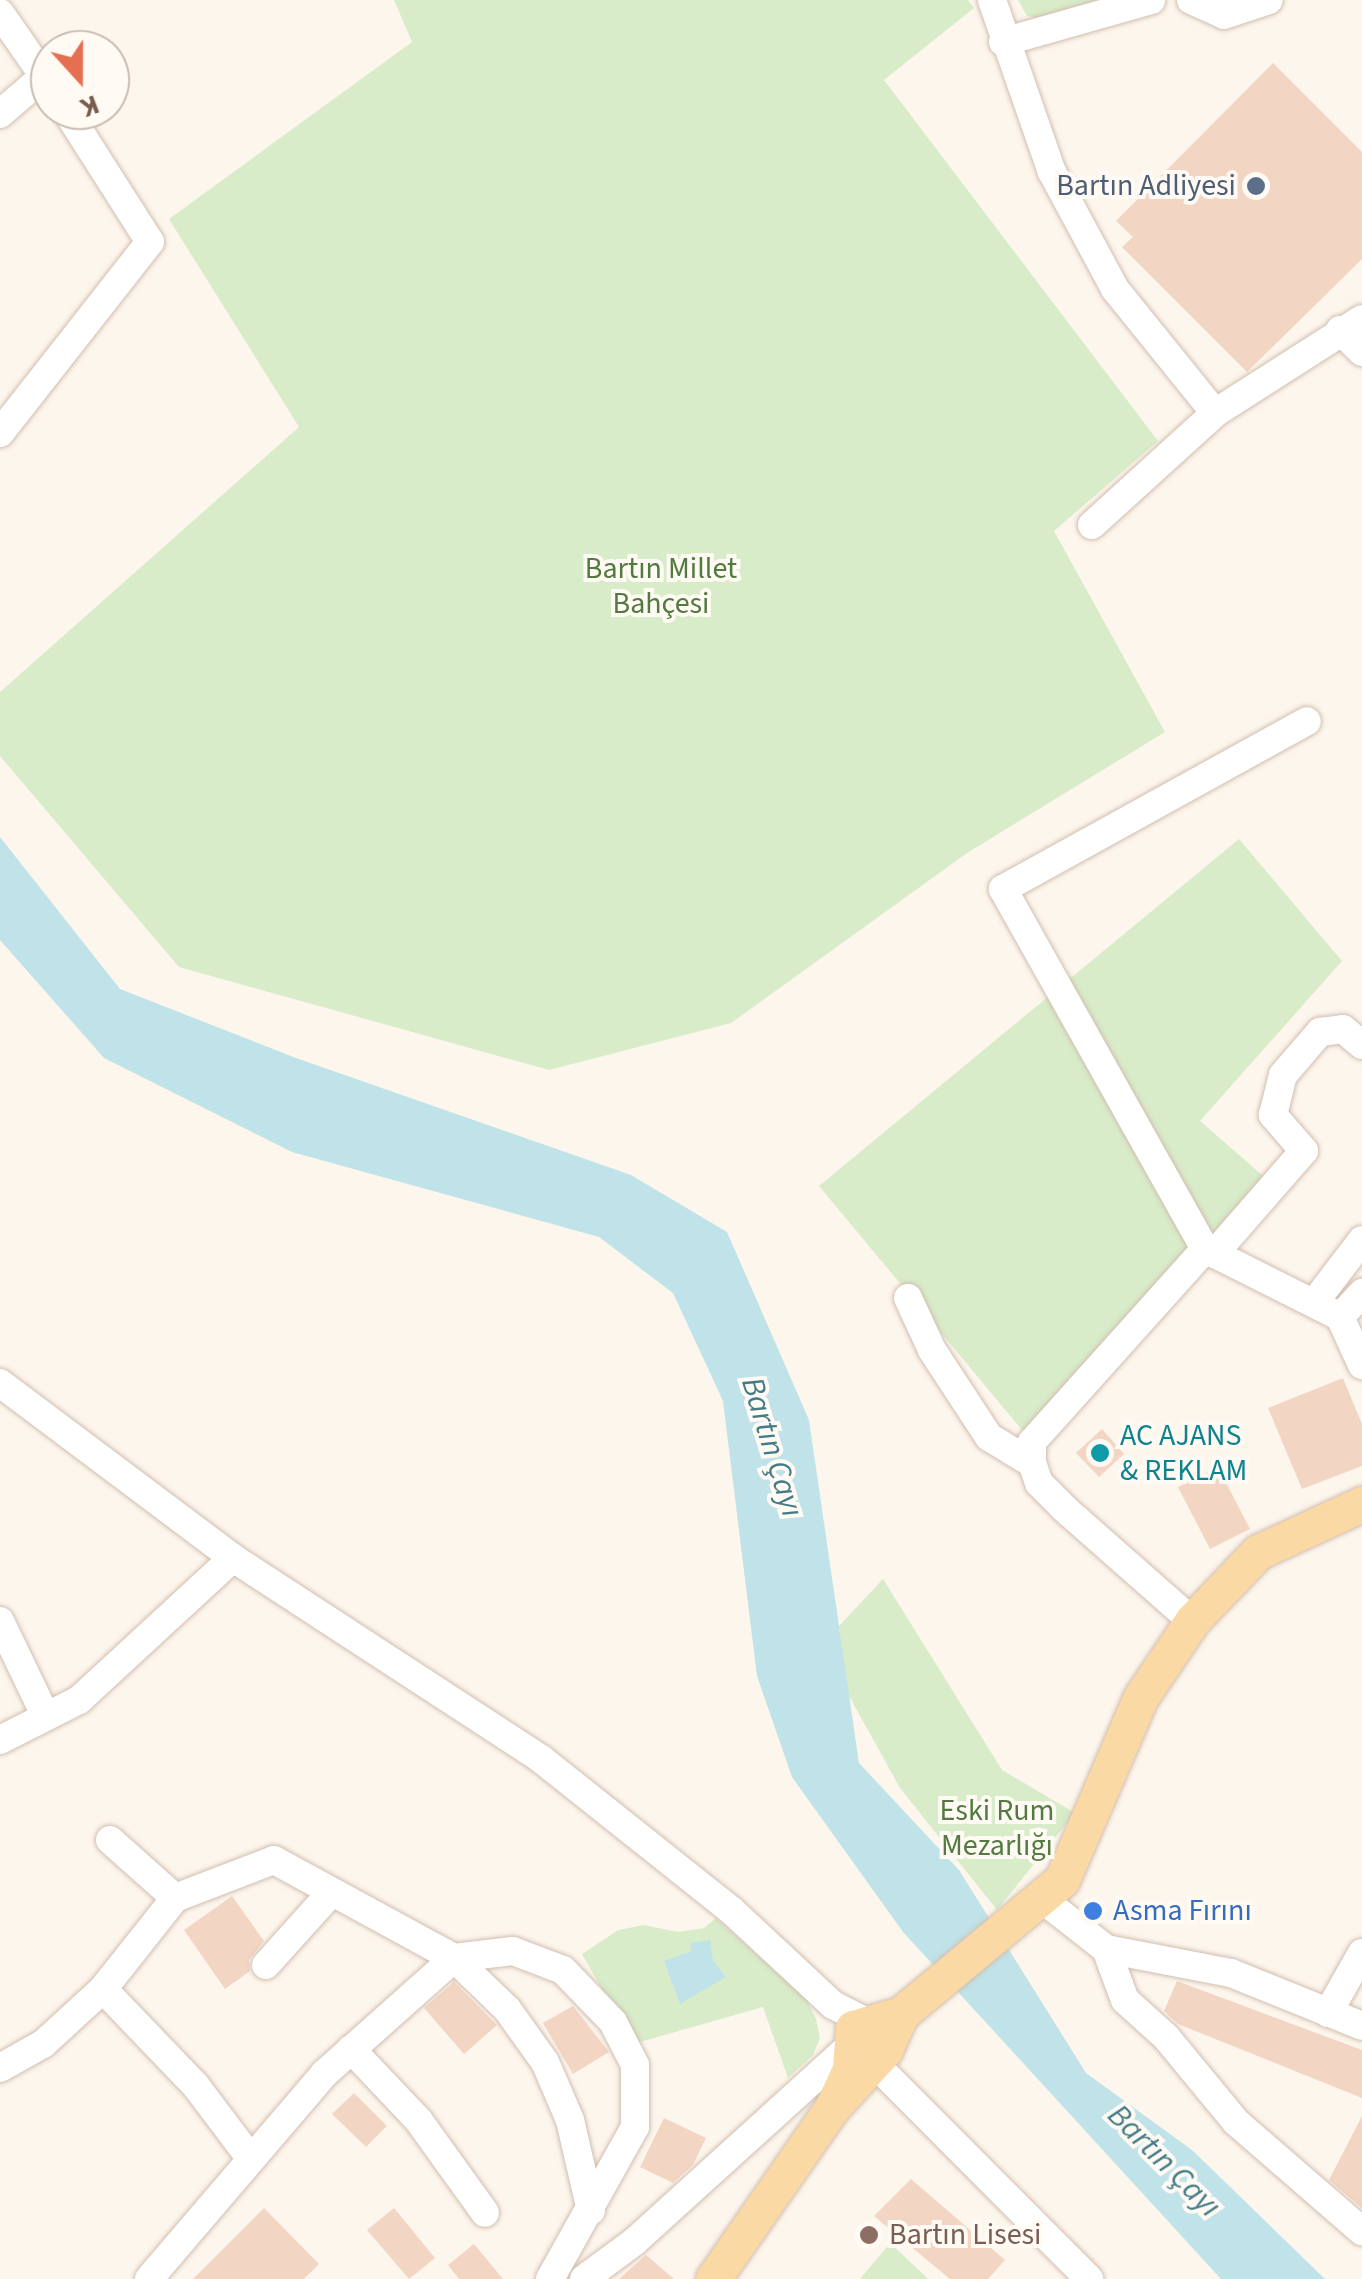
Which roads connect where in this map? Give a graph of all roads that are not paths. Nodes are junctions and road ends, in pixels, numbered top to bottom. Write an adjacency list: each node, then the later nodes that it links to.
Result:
1 (992, 0): 6 (street)
2 (1151, 0): 6 (street)
3 (1191, 0): 4 (street)
4 (1270, 0)
5 (0, 12): 7 (street)
6 (1003, 42): 13 (street)
7 (30, 55)
8 (30, 92): 9 (street)
9 (0, 114)
10 (79, 130): 14 (street)
11 (1351, 325): 12 (street); 13 (street)
12 (1362, 352)
13 (1215, 413): 15 (street)
14 (0, 434)
15 (1092, 524)
16 (1307, 722): 19 (street)
17 (1362, 1045): 19 (street)
18 (1362, 1240): 22 (street)
19 (1210, 1252): 22 (street); 26 (street)
20 (1362, 1292): 23 (street)
21 (908, 1298): 26 (street)
22 (1314, 1303): 23 (street)
23 (1340, 1317): 24 (street)
24 (1362, 1366)
25 (0, 1383): 28 (street)
26 (1032, 1462): 30 (street)
27 (1362, 1504): 30 (main road)
28 (234, 1558): 31 (street); 44 (street)
29 (0, 1621): 31 (street)
30 (1192, 1621): 36 (main road)
31 (46, 1717): 32 (street)
32 (0, 1740)
33 (110, 1840): 35 (street)
34 (330, 1894): 35 (street); 39 (street); 40 (street)
35 (175, 1898): 41 (street)
36 (1034, 1906): 37 (street); 44 (main road)
37 (1106, 1949): 42 (street); 50 (street)
38 (1362, 1953): 42 (street)
39 (454, 1958): 45 (street); 48 (street); 48 (street)
40 (266, 1966)
41 (103, 1989): 46 (street); 47 (street)
42 (1328, 2012): 43 (street)
43 (1362, 2026)
44 (872, 2043): 53 (street); 54 (main road); 55 (street)
45 (351, 2049): 47 (street); 49 (street)
46 (0, 2068)
47 (251, 2159): 51 (street)
48 (591, 2211): 52 (street)
49 (486, 2212)
50 (1362, 2232)
51 (150, 2279)
52 (550, 2279)
53 (584, 2279)
54 (714, 2279)
55 (1089, 2279)

